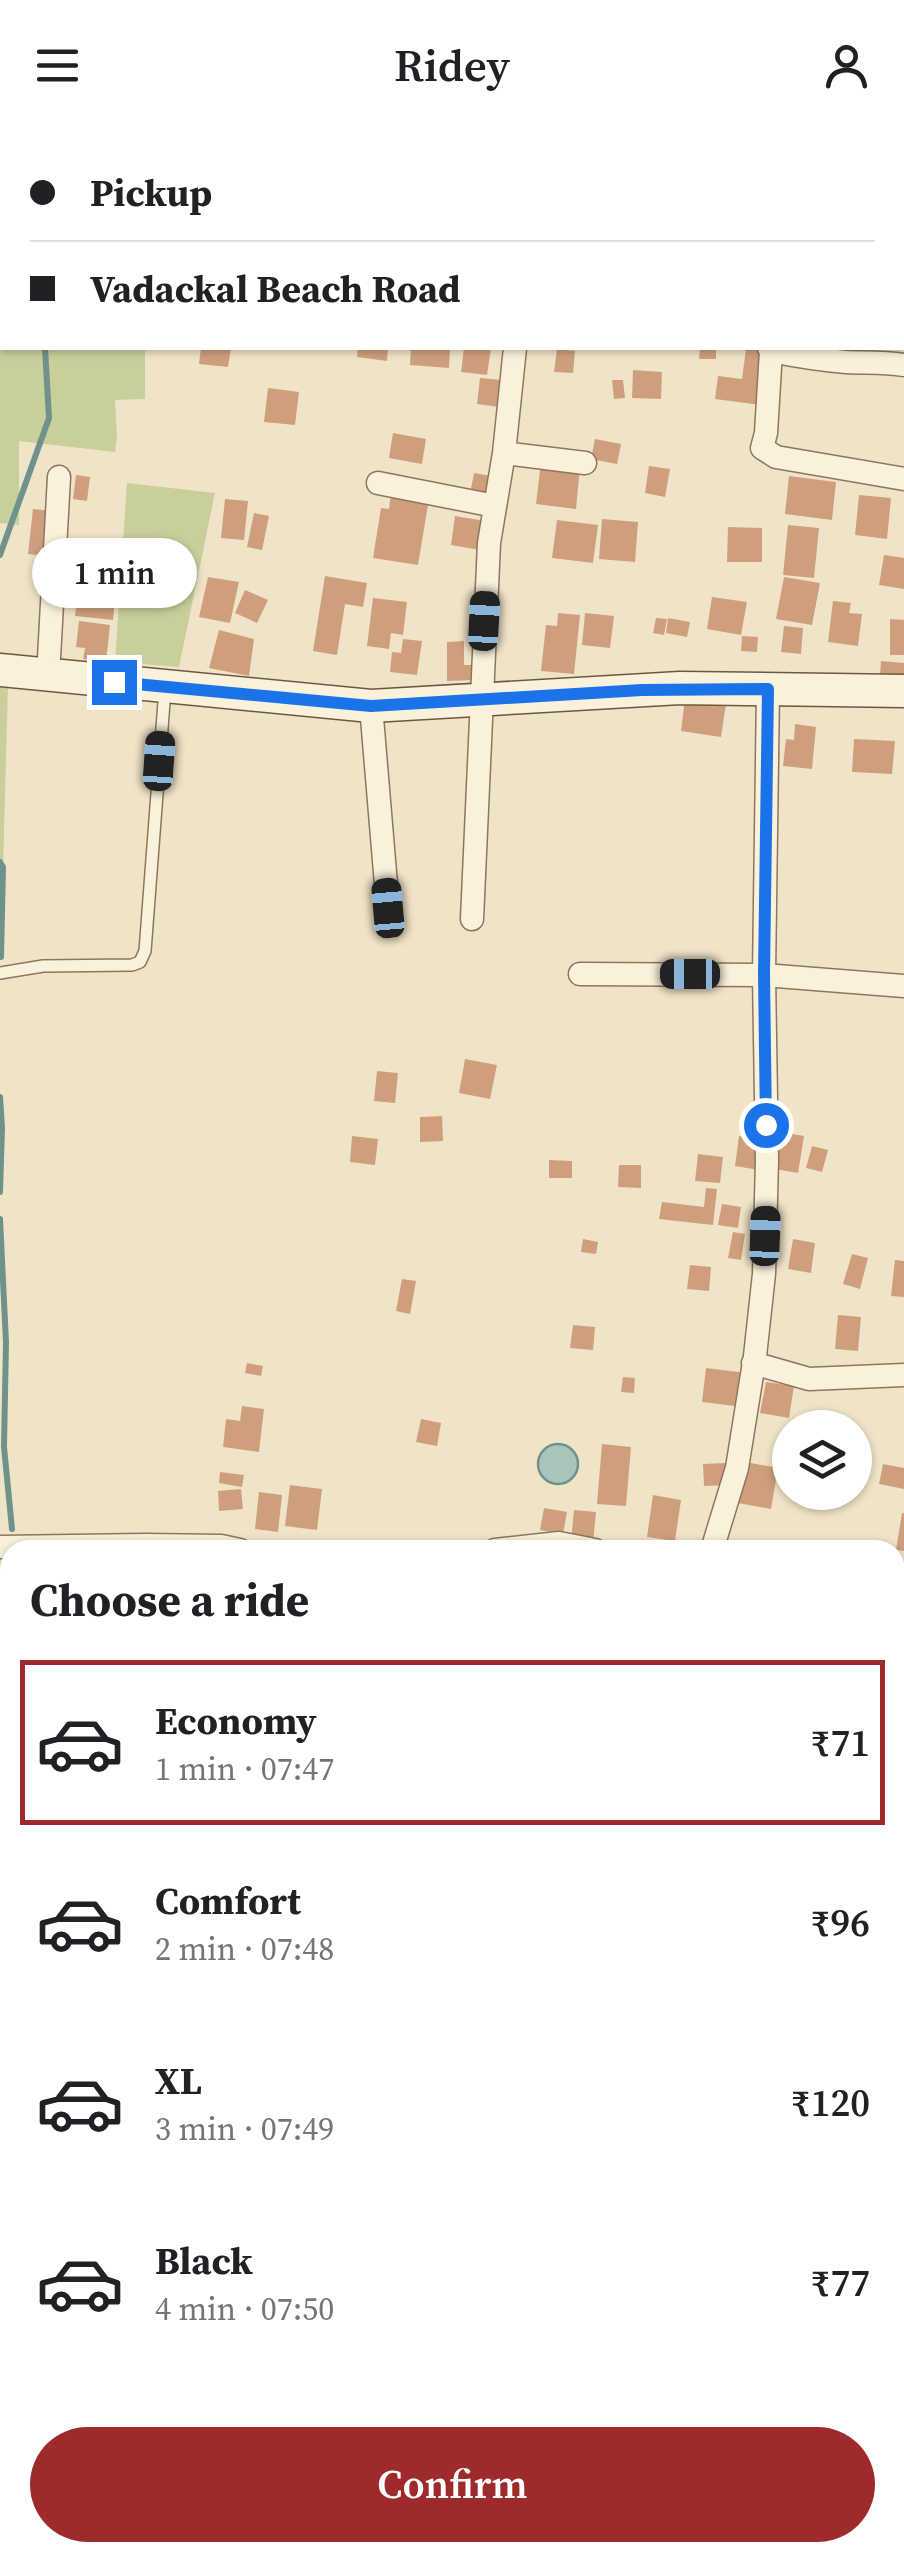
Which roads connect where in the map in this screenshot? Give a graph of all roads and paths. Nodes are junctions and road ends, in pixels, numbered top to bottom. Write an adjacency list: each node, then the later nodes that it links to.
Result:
1 (515, 350): 5 (street)
2 (770, 350): 8 (street)
3 (774, 350): 4 (street)
4 (904, 365)
5 (504, 452): 6 (street); 10 (street)
6 (585, 463)
7 (58, 477): 12 (street)
8 (904, 479)
9 (378, 483): 10 (street)
10 (495, 506): 16 (street)
11 (0, 670): 12 (main road)
12 (48, 676): 13 (main road)
13 (165, 686): 17 (main road); 20 (lane)
14 (768, 689): 15 (main road); 16 (main road); 22 (street)
15 (904, 692)
16 (480, 699): 17 (main road); 19 (street)
17 (371, 706): 18 (street)
18 (388, 908)
19 (472, 919)
20 (0, 973)
21 (580, 974): 22 (street)
22 (764, 974): 23 (street); 24 (street)
23 (904, 986)
24 (754, 1363): 25 (street); 26 (street)
25 (904, 1375)
26 (715, 1540)

